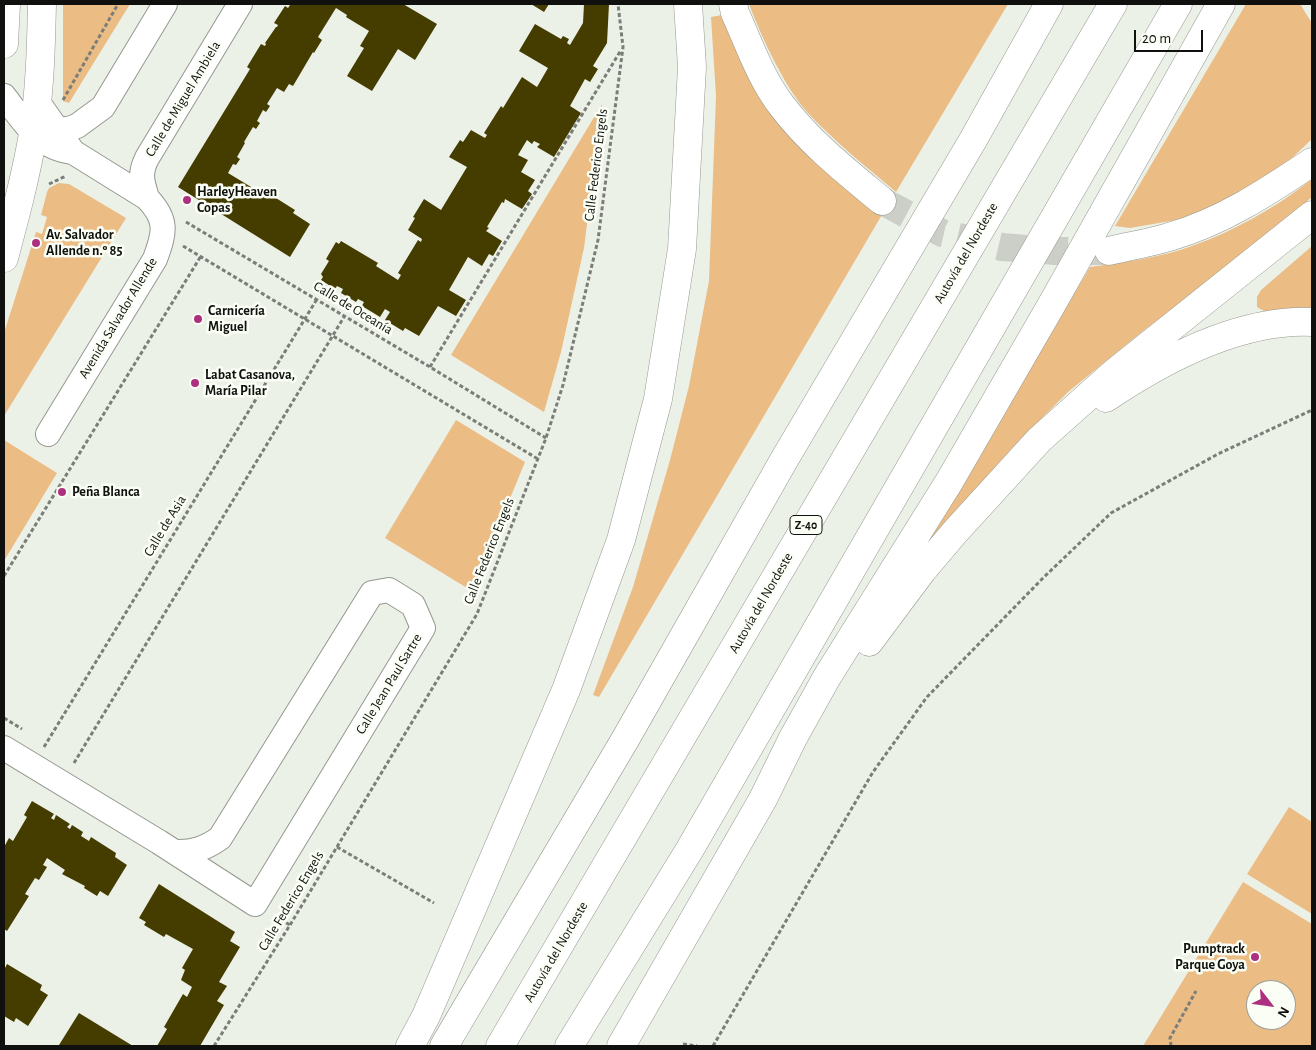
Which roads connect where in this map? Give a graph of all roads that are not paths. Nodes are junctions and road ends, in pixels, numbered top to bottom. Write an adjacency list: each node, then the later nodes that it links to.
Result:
1 (6, 4): 11 (main road)
2 (42, 4): 13 (main road)
3 (165, 4): 13 (lane)
4 (240, 4): 17 (lane, Calle de Miguel Ambiela)
5 (688, 4): 28 (main road)
6 (733, 4): 18 (main road)
7 (1049, 4): 29 (main road)
8 (1112, 4): 30 (main road, Autovía del Nordeste / Z-40)
9 (1178, 4): 31 (main road)
10 (1221, 4): 26 (main road)
11 (4, 44)
12 (4, 96): 13 (lane)
13 (46, 131): 14 (lane); 16 (main road)
14 (73, 152): 16 (lane); 17 (lane)
15 (1312, 162): 20 (main road)
16 (35, 181): 21 (main road)
17 (146, 198): 23 (lane, Avenida Salvador Allende)
18 (882, 201)
19 (1312, 215): 24 (main road)
20 (1109, 251)
21 (4, 258)
22 (1312, 322): 24 (main road)
23 (48, 434)
24 (999, 483): 26 (main road)
25 (6, 754): 27 (lane, Calle Jean Paul Sartre)
26 (763, 799): 32 (main road)
27 (175, 852): 27 (lane, Calle Jean Paul Sartre)
28 (410, 1046)
29 (444, 1046)
30 (500, 1046)
31 (570, 1046)
32 (621, 1046)

